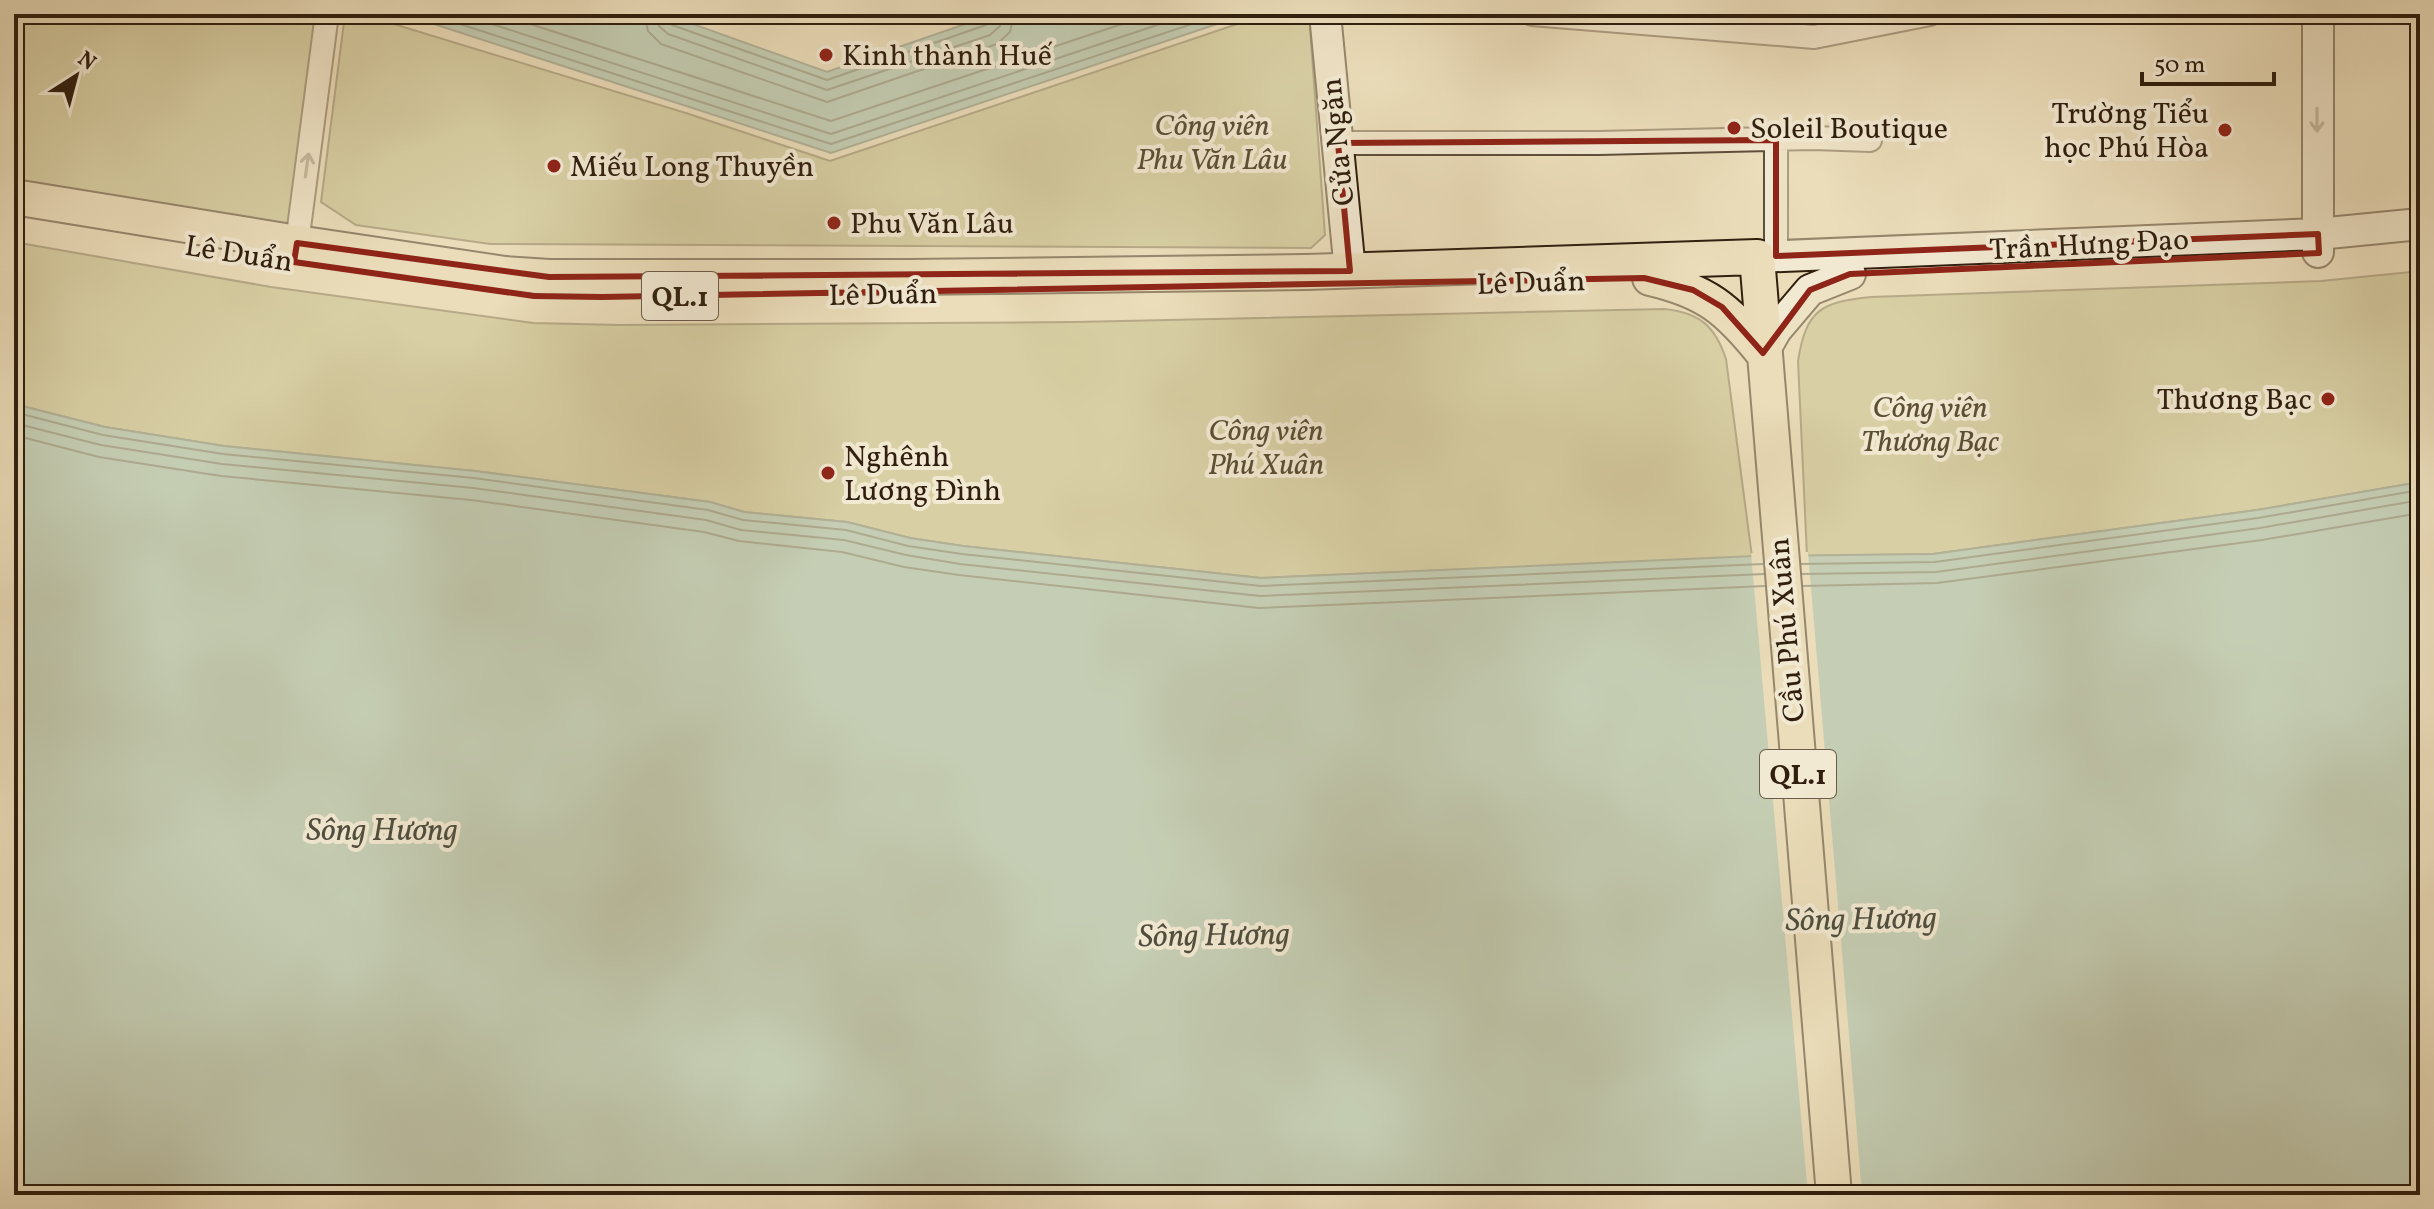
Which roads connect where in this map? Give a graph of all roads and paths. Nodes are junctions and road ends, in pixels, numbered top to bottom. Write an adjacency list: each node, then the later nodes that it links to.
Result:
1 (327, 14): 14 (street, one-way to 1)
2 (1325, 14): 8 (main road, Cửa Ngăn)
3 (1532, 14): 4 (street)
4 (1930, 14)
5 (2318, 14): 12 (main road, one-way to 12)
6 (1776, 140): 7 (street); 8 (street); 15 (street)
7 (1870, 140)
8 (1338, 143): 18 (main road, Cửa Ngăn)
9 (14, 197): 14 (main road, Lê Duẩn / QL.1)
10 (14, 215): 14 (main road, Lê Duẩn / QL.1)
11 (2420, 224): 12 (main road, Trần Hưng Đạo)
12 (2318, 244): 13 (main road, Trần Hưng Đạo); 15 (main road, Trần Hưng Đạo); 16 (main road, Trần Hưng Đạo)
13 (2420, 244)
14 (295, 252): 18 (main road, Lê Duẩn / QL.1)
15 (1764, 263): 16 (main road, Trần Hưng Đạo); 17 (main road, Lê Duẩn / QL.1); 18 (main road, Lê Duẩn / QL.1); 19 (main road, Cầu Phú Xuân / QL.1)
16 (1850, 274): 19 (main road)
17 (1650, 278): 18 (main road, Lê Duẩn / QL.1); 19 (main road, QL.1)
18 (1351, 279)
19 (1763, 353): 20 (main road, Cầu Phú Xuân / QL.1)
20 (1834, 1195)

